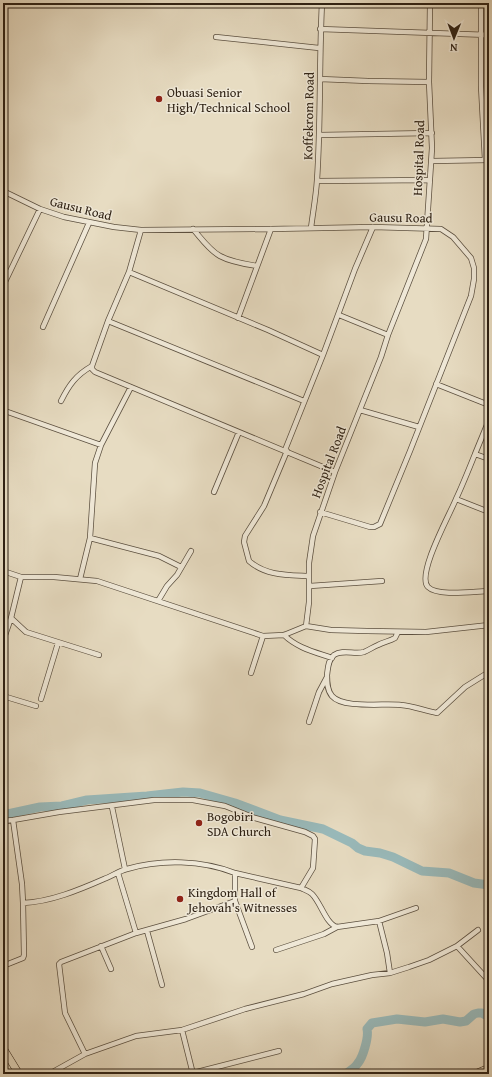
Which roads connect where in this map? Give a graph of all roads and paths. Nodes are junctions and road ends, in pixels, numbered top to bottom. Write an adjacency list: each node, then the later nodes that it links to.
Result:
1 (322, 3): 4 (street, Koffekrom Road)
2 (430, 3): 5 (street, Hospital Road)
3 (481, 3): 6 (street)
4 (320, 29): 5 (street); 9 (street, Koffekrom Road)
5 (430, 34): 6 (street); 11 (street, Hospital Road)
6 (480, 35): 7 (street); 14 (street)
7 (489, 35)
8 (216, 37): 9 (street)
9 (320, 48): 10 (street, Koffekrom Road)
10 (320, 79): 11 (street); 13 (street, Koffekrom Road)
11 (429, 82): 12 (street, Hospital Road)
12 (432, 133): 13 (street); 15 (street, Hospital Road)
13 (319, 134): 17 (street, Koffekrom Road)
14 (487, 160): 15 (street)
15 (432, 161): 16 (street, Hospital Road)
16 (430, 180): 17 (street); 23 (street, Hospital Road)
17 (317, 181): 22 (street, Koffekrom Road)
18 (3, 191): 19 (street, Gausu Road)
19 (40, 209): 20 (street, Gausu Road); 30 (street)
20 (89, 223): 26 (street, Gausu Road); 35 (street)
21 (374, 227): 22 (street, Gausu Road); 23 (street, Gausu Road); 32 (street)
22 (311, 228): 25 (street, Gausu Road)
23 (427, 228): 36 (street, Hospital Road); 39 (street, Gausu Road)
24 (192, 229): 25 (street, Gausu Road); 26 (street, Gausu Road); 27 (street)
25 (271, 229): 27 (street)
26 (141, 230): 28 (street)
27 (257, 266): 33 (street)
28 (129, 272): 33 (street); 34 (street)
29 (3, 273): 30 (street)
30 (9, 275): 31 (street)
31 (3, 286)
32 (339, 315): 36 (street); 37 (street)
33 (238, 318): 37 (street)
34 (108, 321): 38 (street); 42 (street)
35 (43, 327)
36 (388, 335): 44 (street, Hospital Road)
37 (323, 355): 42 (street)
38 (92, 366): 40 (street); 41 (street)
39 (436, 384): 43 (street); 47 (street, Gausu Road)
40 (131, 386): 48 (street); 49 (street)
41 (61, 401)
42 (304, 402): 50 (street)
43 (489, 405)
44 (360, 410): 47 (street); 53 (street, Hospital Road)
45 (4, 411): 49 (street)
46 (489, 420): 51 (street)
47 (419, 427): 56 (street, Gausu Road)
48 (239, 432): 50 (street); 54 (street)
49 (101, 445): 58 (street)
50 (286, 451): 53 (street); 62 (street)
51 (475, 454): 52 (street); 55 (street)
52 (489, 459)
53 (335, 472): 56 (street, Hospital Road)
54 (214, 492)
55 (456, 499): 57 (street); 67 (street)
56 (320, 512): 62 (street, Hospital Road)
57 (489, 512)
58 (90, 538): 60 (street); 64 (street)
59 (191, 551): 60 (street)
60 (181, 567): 68 (street)
61 (3, 571): 63 (street)
62 (309, 576): 66 (street, Hospital Road)
63 (21, 577): 64 (street); 69 (street)
64 (80, 579): 68 (street)
65 (382, 581): 66 (street)
66 (310, 586): 71 (street, Hospital Road)
67 (489, 591)
68 (158, 602): 74 (street)
69 (10, 618): 75 (street); 76 (street)
70 (489, 625): 72 (street)
71 (306, 626): 72 (street); 73 (street)
72 (398, 632): 78 (street)
73 (284, 635): 74 (street); 78 (street)
74 (263, 636): 80 (street)
75 (3, 641)
76 (58, 642): 77 (street); 83 (street)
77 (99, 655)
78 (332, 658): 81 (street)
79 (489, 672): 81 (street)
80 (251, 673)
81 (327, 676): 85 (street)
82 (3, 696): 84 (street)
83 (41, 698)
84 (36, 706)
85 (309, 722)
86 (112, 806): 87 (street); 89 (street); 92 (street)
87 (13, 820): 88 (street); 94 (street)
88 (3, 821)
89 (125, 869): 90 (street); 91 (street)
90 (118, 873): 94 (street); 100 (street)
91 (235, 873): 92 (street); 93 (street)
92 (301, 888): 97 (street)
93 (235, 901): 98 (street); 103 (street)
94 (23, 903): 105 (street)
95 (416, 908): 96 (street)
96 (379, 921): 97 (street); 107 (street)
97 (337, 927): 104 (street)
98 (147, 930): 100 (street); 109 (street)
99 (478, 930): 102 (street)
100 (136, 933): 101 (street)
101 (101, 946): 106 (street); 113 (street)
102 (457, 946): 107 (street); 108 (street)
103 (252, 947)
104 (276, 950)
105 (3, 966)
106 (111, 969)
107 (390, 973): 110 (street)
108 (489, 981)
109 (162, 985)
110 (182, 1030): 113 (street); 117 (street)
111 (3, 1048): 115 (main road)
112 (279, 1051): 117 (street)
113 (85, 1054): 116 (street)
114 (489, 1068): 118 (main road)
115 (19, 1074)
116 (49, 1074)
117 (193, 1074)
118 (475, 1074)

